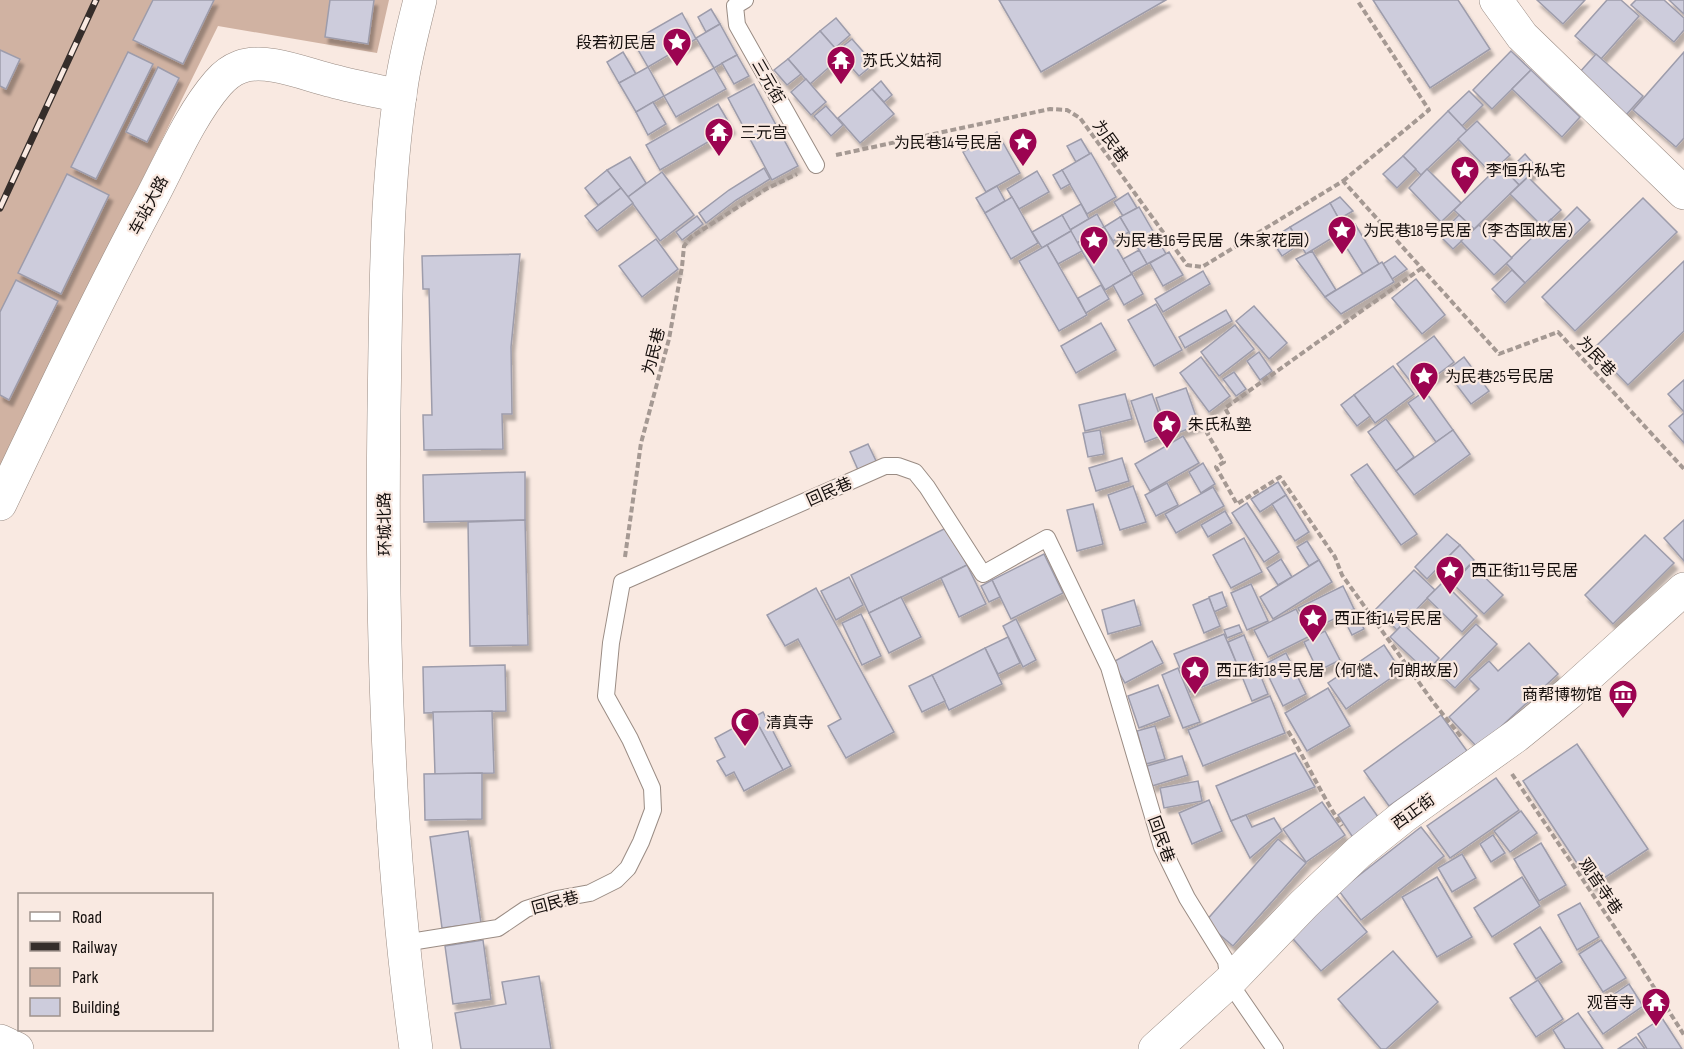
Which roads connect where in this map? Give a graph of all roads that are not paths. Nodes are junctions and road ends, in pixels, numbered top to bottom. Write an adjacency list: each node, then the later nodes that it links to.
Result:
1 (420, 0): 4 (street, 环城北路)
2 (745, 0): 5 (lane, 三元街)
3 (1496, 0): 6 (street)
4 (400, 96): 7 (street, 车站大路); 9 (street, 环城北路)
5 (816, 165)
6 (1684, 193)
7 (0, 504)
8 (1684, 589): 10 (street, 西正街)
9 (404, 943): 10 (lane, 回民巷); 13 (street, 环城北路)
10 (1229, 982): 14 (street, 西正街); 15 (lane)
11 (0, 1041): 12 (street)
12 (17, 1049)
13 (416, 1049)
14 (1155, 1049)
15 (1275, 1049)

